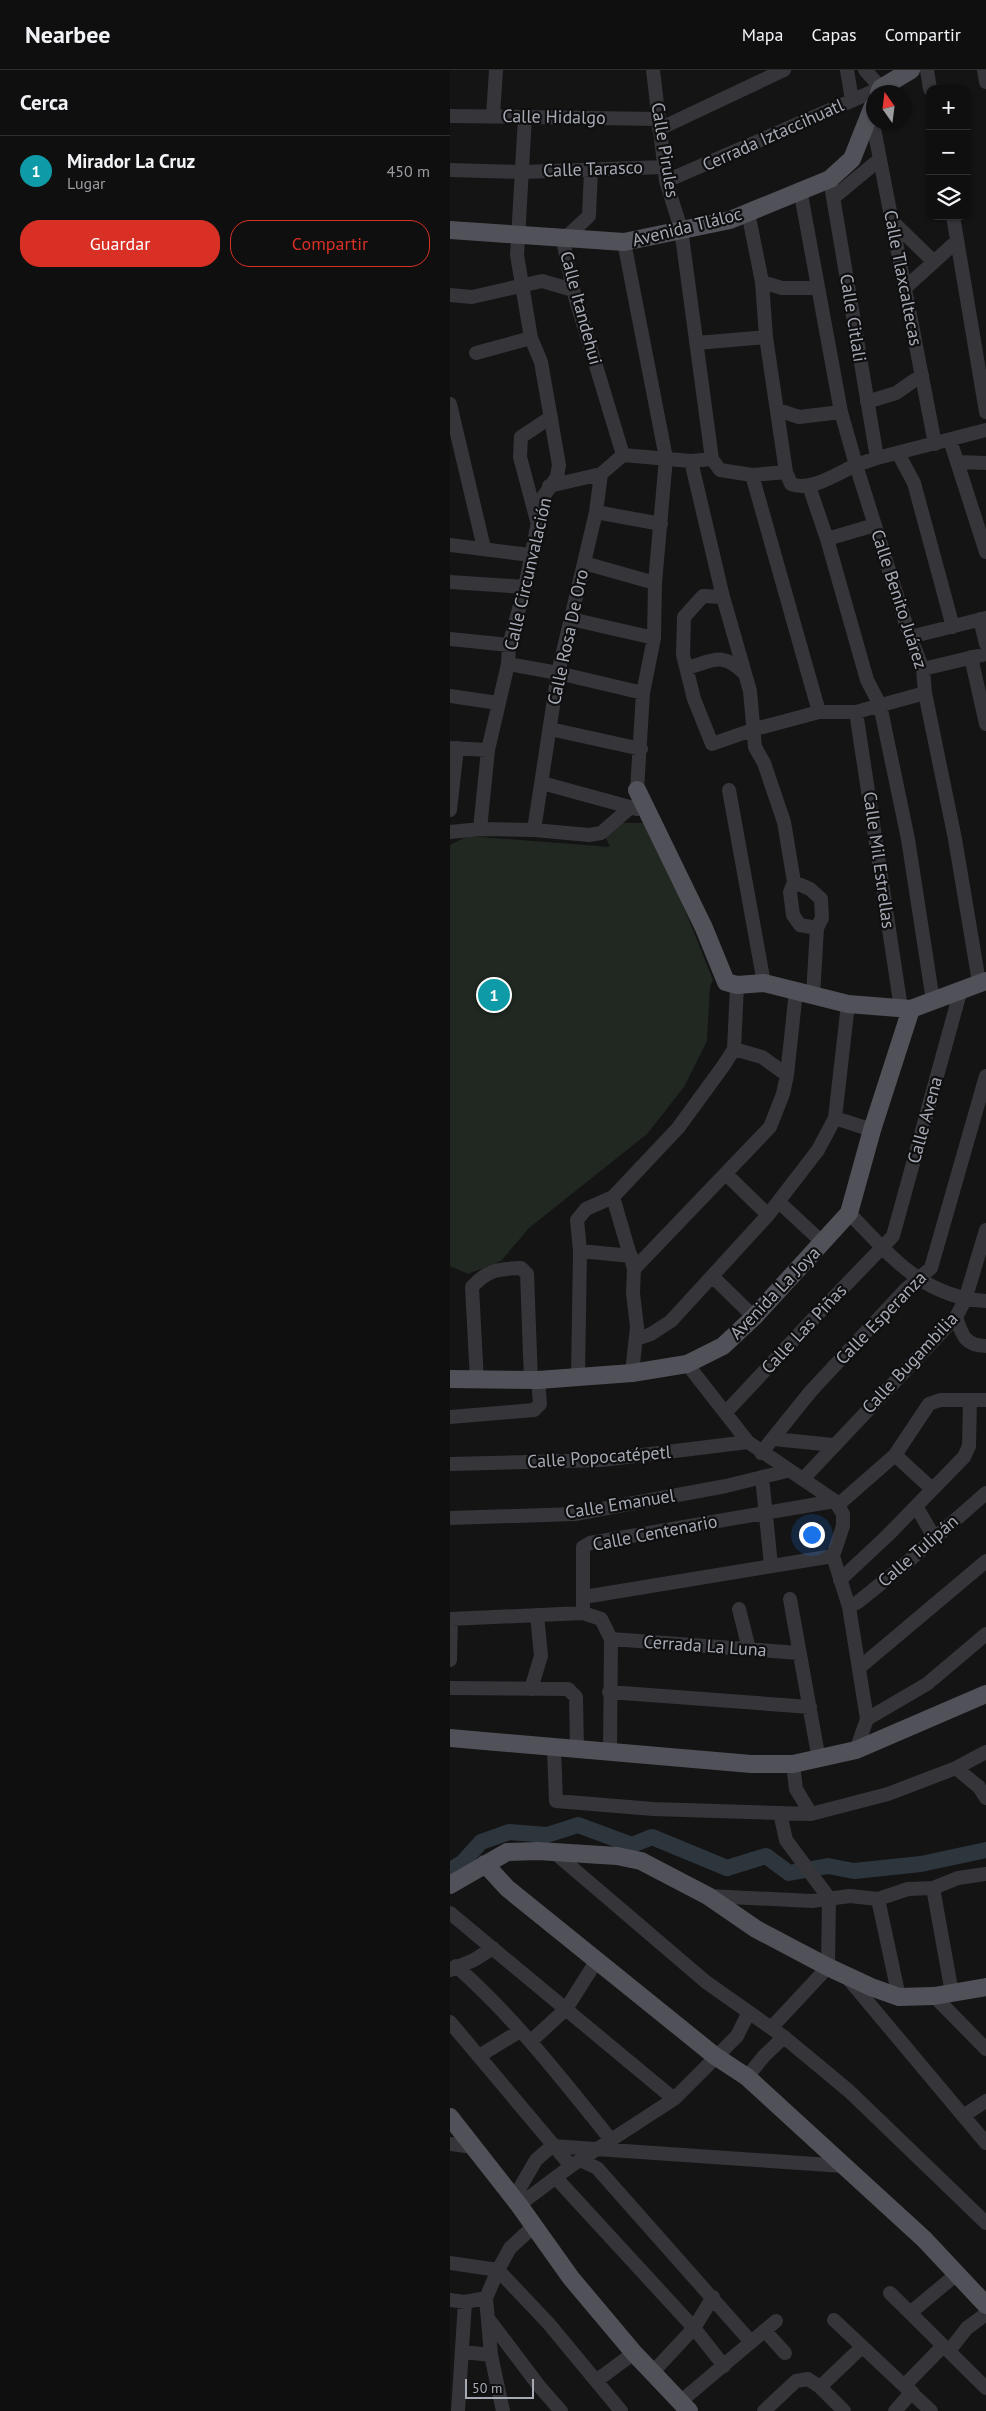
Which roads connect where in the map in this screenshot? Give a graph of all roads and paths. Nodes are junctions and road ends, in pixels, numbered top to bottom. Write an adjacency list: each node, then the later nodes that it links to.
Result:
1 (496, 70): 16 (street)
2 (653, 70): 18 (street, Calle Pirules)
3 (784, 70): 18 (street)
4 (847, 70): 14 (street)
5 (865, 70): 10 (street)
6 (912, 70): 11 (main road)
7 (927, 70): 12 (street)
8 (984, 70): 9 (street)
9 (986, 82)
10 (876, 85)
11 (888, 85)
12 (929, 85)
13 (866, 95): 14 (street, Cerrada Iztaccihuatl)
14 (852, 100): 27 (street, Cerrada Iztaccihuatl)
15 (450, 116): 16 (street, Calle Hidalgo)
16 (493, 116): 17 (street, Calle Hidalgo)
17 (525, 117): 18 (street, Calle Hidalgo); 25 (street, Calle Circunvalación)
18 (659, 124): 22 (street, Calle Pirules)
19 (866, 124): 26 (main road, Avenida Tláloc)
20 (875, 130): 21 (street, Calle Tlaxcaltecas)
21 (880, 159): 29 (street); 32 (street, Calle Tlaxcaltecas)
22 (664, 167): 23 (street, Calle Tarasco); 27 (street, Calle Pirules)
23 (591, 169): 25 (street, Calle Tarasco); 36 (street, Calle Itandehui)
24 (450, 170): 25 (street, Calle Tarasco)
25 (523, 172): 35 (street, Calle Circunvalación)
26 (830, 179): 28 (main road, Avenida Tláloc); 29 (street, Calle Citlali)
27 (666, 182): 33 (street, Calle Pirules)
28 (800, 189): 30 (main road, Avenida Tláloc); 42 (street, Calle Benito Juárez)
29 (833, 198): 52 (street, Calle Citlali)
30 (748, 212): 33 (main road, Avenida Tláloc); 40 (street)
31 (954, 220): 37 (street)
32 (893, 222): 39 (street); 43 (street, Calle Tlaxcaltecas)
33 (681, 229): 38 (main road, Avenida Tláloc); 48 (street, Calle Pirules)
34 (450, 230): 35 (main road, Avenida Tláloc)
35 (519, 234): 36 (main road, Avenida Tláloc); 41 (street, Calle Circunvalación)
36 (564, 240): 38 (main road, Avenida Tláloc); 44 (street, Calle Itandehui)
37 (957, 241): 39 (street); 50 (street)
38 (624, 242): 63 (street)
39 (934, 262): 43 (street)
40 (762, 282): 42 (street); 47 (street)
41 (522, 284): 44 (street); 45 (street); 46 (street, Calle Circunvalación)
42 (816, 288): 55 (street, Calle Benito Juárez)
43 (905, 288): 51 (street, Calle Tlaxcaltecas)
44 (573, 290): 62 (street, Calle Itandehui)
45 (450, 295)
46 (531, 338): 49 (street); 57 (street, Calle Circunvalación)
47 (766, 338): 48 (street); 54 (street)
48 (696, 343): 65 (street, Calle Pirules)
49 (476, 353)
50 (982, 367): 56 (street)
51 (922, 375): 52 (street); 60 (street, Calle Tlaxcaltecas)
52 (867, 402): 64 (street, Calle Citlali)
53 (450, 404): 81 (street)
54 (778, 410): 55 (street); 70 (street)
55 (841, 412): 69 (street, Calle Benito Juárez)
56 (986, 412)
57 (551, 417): 73 (street, Calle Circunvalación); 76 (street)
58 (986, 430): 59 (street)
59 (950, 440): 60 (street); 67 (street)
60 (935, 444): 61 (street)
61 (898, 452): 64 (street); 91 (street)
62 (623, 455): 63 (street); 71 (street)
63 (666, 458): 66 (street); 77 (street)
64 (877, 458): 69 (street)
65 (712, 459): 66 (street); 72 (street)
66 (691, 461): 88 (street)
67 (957, 462): 68 (street); 82 (street)
68 (986, 464)
69 (856, 465): 74 (street); 78 (street, Calle Benito Juárez)
70 (786, 472): 72 (street); 74 (street)
71 (601, 474): 73 (street); 75 (street, Calle Rosa De Oro)
72 (752, 475): 109 (street)
73 (549, 486): 76 (street, Calle Circunvalación)
74 (809, 486): 79 (street)
75 (596, 512): 77 (street); 84 (street, Calle Rosa De Oro)
76 (537, 522): 83 (street, Calle Circunvalación)
77 (661, 524): 86 (street)
78 (875, 525): 79 (street); 93 (street, Calle Benito Juárez)
79 (827, 539): 108 (street)
80 (450, 545): 81 (street)
81 (484, 548): 83 (street)
82 (986, 552)
83 (530, 555): 87 (street, Calle Circunvalación)
84 (584, 563): 86 (street); 90 (street, Calle Rosa De Oro)
85 (450, 582): 87 (street)
86 (655, 584): 92 (street)
87 (525, 587): 96 (street, Calle Circunvalación)
88 (723, 597): 100 (street); 103 (street)
89 (983, 618): 91 (street); 95 (street)
90 (571, 619): 92 (street); 102 (street, Calle Rosa De Oro)
91 (953, 627): 93 (street)
92 (654, 638): 104 (street)
93 (910, 638): 101 (street, Calle Benito Juárez)
94 (450, 639): 96 (street)
95 (986, 644)
96 (509, 646): 99 (street, Calle Circunvalación)
97 (986, 654): 98 (street)
98 (971, 658): 101 (street); 111 (street)
99 (508, 664): 102 (street); 107 (street, Calle Circunvalación)
100 (687, 668): 103 (street); 113 (street)
101 (923, 669): 105 (street, Calle Benito Juárez)
102 (558, 673): 104 (street); 112 (street, Calle Rosa De Oro)
103 (746, 674): 113 (street)
104 (643, 693): 115 (street)
105 (925, 693): 108 (street); 128 (street, Calle Benito Juárez)
106 (450, 696): 107 (street)
107 (498, 703): 116 (street, Calle Circunvalación)
108 (880, 705): 110 (street); 133 (street)
109 (819, 712): 110 (street); 113 (street)
110 (856, 712): 135 (street, Calle Mil Estrellas)
111 (986, 724)
112 (550, 729): 115 (street); 117 (street, Calle Rosa De Oro)
113 (754, 729): 126 (street)
114 (454, 748): 116 (street); 121 (street)
115 (641, 749): 118 (street)
116 (488, 750): 123 (street, Calle Circunvalación)
117 (542, 783): 120 (street); 124 (street, Calle Rosa De Oro)
118 (637, 790): 122 (main road)
119 (729, 790): 129 (street)
120 (631, 808): 122 (street); 124 (street)
121 (450, 810)
122 (649, 813): 130 (main road)
123 (480, 829): 124 (street); 125 (street)
124 (534, 830)
125 (450, 832)
126 (794, 882): 127 (street); 127 (street)
127 (817, 928): 132 (street)
128 (983, 981): 131 (main road)
129 (764, 982): 130 (main road); 132 (main road)
130 (737, 985): 136 (street)
131 (961, 989): 133 (main road); 148 (street, Calle Avena)
132 (804, 993): 134 (main road); 137 (street)
133 (933, 1000): 135 (main road)
134 (848, 1004): 135 (main road); 139 (street)
135 (906, 1009): 140 (main road, Avenida La Joya)
136 (734, 1049): 137 (street); 142 (street)
137 (787, 1075): 141 (street)
138 (986, 1076): 152 (street, Calle Esperanza)
139 (836, 1118): 140 (street); 143 (street)
140 (872, 1130): 144 (main road, Avenida La Joya)
141 (726, 1174): 145 (street); 150 (street)
142 (613, 1197): 149 (street); 150 (street)
143 (779, 1202): 145 (street); 147 (street)
144 (849, 1213): 147 (main road, Avenida La Joya); 148 (street)
145 (768, 1216): 151 (street)
146 (986, 1230): 153 (street, Calle Bugambilia)
147 (823, 1243): 156 (main road, Avenida La Joya)
148 (883, 1248): 152 (street); 167 (street, Calle Las Piñas)
149 (580, 1251): 150 (street); 161 (street)
150 (633, 1262): 157 (street)
151 (713, 1277): 156 (street); 157 (street)
152 (917, 1278): 153 (street); 169 (street, Calle Esperanza)
153 (965, 1300): 154 (street); 155 (street, Calle Bugambilia)
154 (986, 1301)
155 (956, 1317): 158 (street); 171 (street, Calle Bugambilia)
156 (754, 1318): 159 (main road, Avenida La Joya)
157 (636, 1339): 160 (street)
158 (986, 1346)
159 (687, 1364): 160 (main road, Avenida La Joya); 167 (street)
160 (632, 1374): 161 (main road, Avenida La Joya)
161 (578, 1376): 163 (main road, Avenida La Joya)
162 (450, 1379): 164 (main road, Avenida La Joya)
163 (534, 1380): 164 (main road, Avenida La Joya); 164 (street); 168 (street)
164 (477, 1381)
165 (970, 1400): 166 (street); 173 (street); 178 (street)
166 (986, 1400)
167 (726, 1412): 170 (street)
168 (450, 1417)
169 (774, 1439): 171 (street); 172 (street, Calle Esperanza)
170 (748, 1442): 172 (street); 174 (street, Calle Popocatépetl)
171 (833, 1445): 177 (street, Calle Bugambilia)
172 (761, 1453): 175 (street)
173 (895, 1455): 178 (street); 180 (street)
174 (450, 1464)
175 (787, 1471): 176 (street, Calle Emanuel); 177 (street)
176 (762, 1477): 182 (street); 183 (street, Calle Emanuel)
177 (803, 1479): 180 (street)
178 (932, 1489): 181 (street)
179 (986, 1492): 184 (street, Calle Tulipán)
180 (837, 1503): 182 (street, Calle Centenario); 185 (street)
181 (916, 1506): 184 (street); 188 (street)
182 (766, 1514): 187 (street); 189 (street, Calle Centenario)
183 (450, 1518)
184 (934, 1537): 191 (street, Calle Tulipán)
185 (833, 1556): 187 (street); 188 (street)
186 (986, 1561): 201 (street)
187 (771, 1565): 189 (street)
188 (840, 1580): 191 (street)
189 (584, 1596): 193 (street, Calle Centenario)
190 (790, 1599): 199 (street)
191 (849, 1607): 201 (street)
192 (738, 1609): 198 (street)
193 (584, 1612): 194 (street); 197 (street)
194 (537, 1615): 195 (street); 203 (street)
195 (450, 1619): 200 (street)
196 (986, 1634): 207 (street)
197 (611, 1640): 198 (street, Cerrada La Luna); 204 (street)
198 (749, 1649): 199 (street, Cerrada La Luna)
199 (799, 1653): 206 (street)
200 (450, 1660)
201 (859, 1668): 207 (street)
202 (450, 1688): 203 (street)
203 (531, 1688): 210 (street)
204 (609, 1692): 206 (street); 212 (street)
205 (986, 1694): 211 (main road)
206 (810, 1708): 214 (street)
207 (867, 1719): 211 (street)
208 (450, 1738): 209 (main road)
209 (554, 1749): 210 (main road); 218 (street)
210 (577, 1750): 212 (main road)
211 (856, 1750): 214 (main road)
212 (610, 1752): 215 (main road)
213 (986, 1752): 216 (street)
214 (819, 1760): 215 (main road)
215 (793, 1764): 219 (street)
216 (956, 1768): 217 (street); 219 (street)
217 (986, 1798)
218 (780, 1813): 219 (street); 226 (street)
219 (811, 1814)
220 (555, 1853): 221 (main road); 225 (main road); 239 (street)
221 (485, 1864): 223 (main road); 230 (main road)
222 (986, 1874): 224 (street)
223 (450, 1885)
224 (933, 1888): 227 (street); 235 (street)
225 (708, 1896): 226 (street); 231 (main road)
226 (829, 1898): 227 (street); 231 (street)
227 (878, 1899): 237 (street)
228 (450, 1913): 229 (street)
229 (492, 1948): 232 (street); 238 (street)
230 (598, 1960): 238 (street); 247 (main road)
231 (828, 1967): 233 (main road); 241 (street)
232 (453, 1968): 242 (street)
233 (846, 1976): 237 (main road); 251 (street)
234 (981, 1990): 235 (main road)
235 (952, 1993): 236 (main road)
236 (934, 1996): 237 (main road); 245 (street)
237 (899, 1997)
238 (566, 2009): 244 (street); 249 (street)
239 (749, 2012): 241 (street); 247 (street)
240 (450, 2022): 246 (street)
241 (771, 2028): 243 (street)
242 (520, 2031): 244 (street); 246 (street)
243 (784, 2037): 248 (street); 263 (street)
244 (531, 2042): 253 (street)
245 (986, 2049)
246 (479, 2056): 256 (street)
247 (716, 2056): 248 (main road); 249 (street)
248 (747, 2077): 260 (main road)
249 (674, 2099): 253 (street)
250 (986, 2102): 251 (street)
251 (963, 2116): 254 (street)
252 (450, 2117): 257 (main road)
253 (611, 2140): 258 (street)
254 (986, 2143)
255 (450, 2144): 257 (street)
256 (552, 2146): 258 (street); 259 (street); 262 (street)
257 (473, 2147): 262 (main road)
258 (597, 2150): 259 (street); 260 (street)
259 (577, 2164): 261 (street); 269 (street)
260 (844, 2166): 267 (main road)
261 (557, 2178): 262 (street); 279 (street)
262 (516, 2201): 264 (main road)
263 (986, 2223)
264 (534, 2226): 266 (street); 285 (main road)
265 (450, 2263): 266 (street)
266 (498, 2270): 270 (street); 290 (street)
267 (958, 2273): 273 (main road); 274 (street)
268 (890, 2293): 274 (street)
269 (713, 2297): 279 (street); 281 (street)
270 (486, 2298): 272 (street); 277 (street)
271 (450, 2300): 272 (street)
272 (465, 2302): 284 (street)
273 (986, 2305)
274 (910, 2313): 283 (street)
275 (986, 2314): 283 (street)
276 (834, 2320): 282 (street)
277 (490, 2321): 287 (street); 298 (street)
278 (776, 2321): 280 (street)
279 (694, 2328): 288 (street); 289 (street)
280 (765, 2330): 281 (street); 286 (street)
281 (751, 2342): 288 (street)
282 (862, 2347): 291 (street); 292 (street)
283 (946, 2348): 292 (street); 293 (street)
284 (464, 2352): 287 (street); 296 (street)
285 (634, 2353): 289 (main road); 290 (street)
286 (785, 2353)
287 (491, 2355): 297 (street)
288 (724, 2366): 294 (street)
289 (652, 2373): 294 (main road)
290 (596, 2382): 299 (street)
291 (820, 2387): 295 (street); 300 (street)
292 (908, 2388): 301 (street); 302 (street)
293 (986, 2388)
294 (685, 2406)
295 (767, 2410)
296 (458, 2411)
297 (503, 2411)
298 (561, 2411)
299 (621, 2411)
300 (844, 2411)
301 (895, 2411)
302 (931, 2411)

